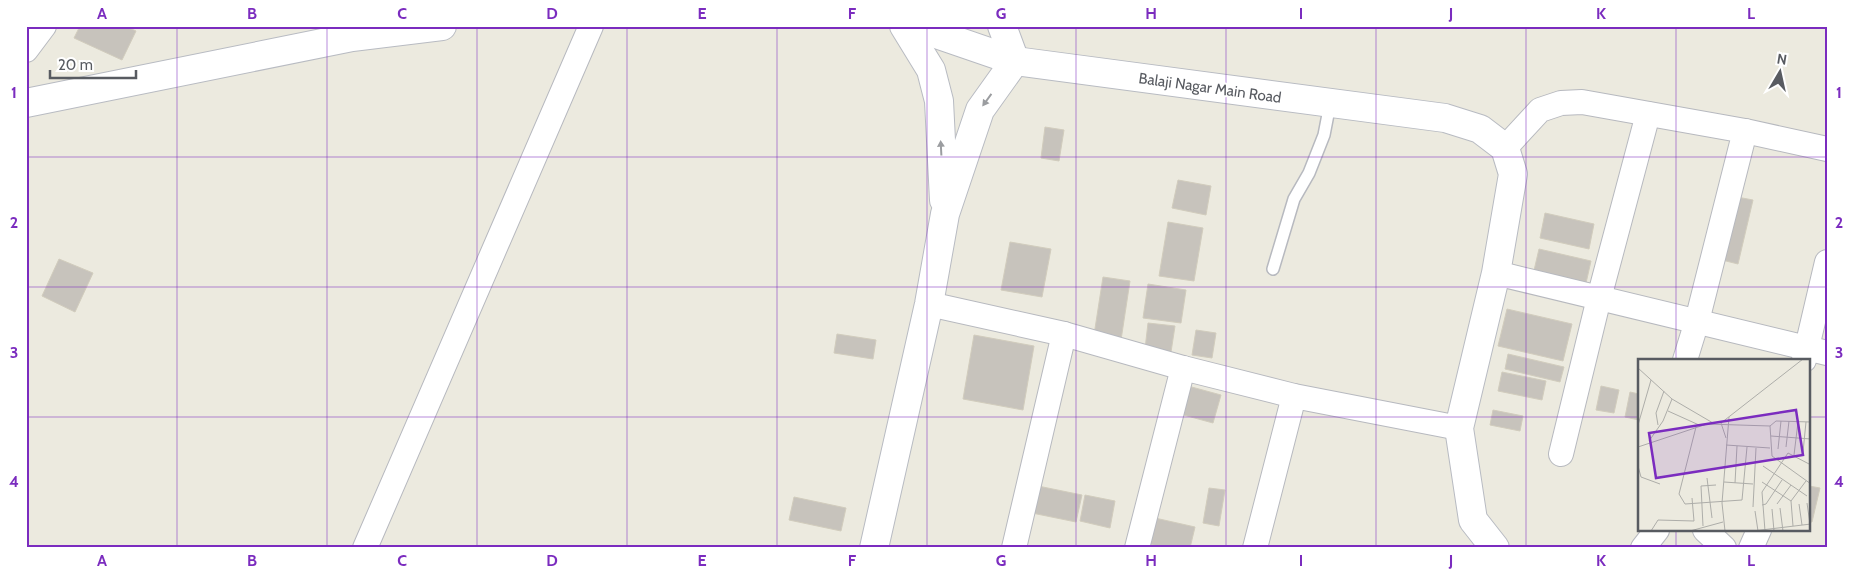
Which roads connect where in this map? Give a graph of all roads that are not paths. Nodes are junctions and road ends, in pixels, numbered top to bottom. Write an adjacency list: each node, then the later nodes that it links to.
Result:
1 (44, 26): 8 (street)
2 (592, 26): 33 (street)
3 (904, 26): 16 (street, one-way to 3)
4 (913, 26): 9 (street, Balaji Nagar Main Road)
5 (1002, 26): 9 (street)
6 (428, 27): 7 (street)
7 (355, 32): 10 (street)
8 (26, 50)
9 (1015, 61): 11 (street, Balaji Nagar Main Road); 16 (street, one-way to 16)
10 (26, 103)
11 (1330, 104): 14 (street, Balaji Nagar Main Road); 18 (lane)
12 (1648, 114): 13 (street); 14 (street); 20 (street)
13 (1745, 131): 15 (street); 22 (street)
14 (1505, 148): 19 (street)
15 (1827, 149)
16 (945, 214): 21 (street)
17 (1827, 262): 24 (street)
18 (1273, 269)
19 (1496, 273): 20 (street); 28 (street)
20 (1599, 298): 22 (street); 29 (street)
21 (929, 304): 23 (street); 34 (street)
22 (1697, 322): 24 (street); 25 (street)
23 (1064, 334): 26 (street); 35 (street)
24 (1812, 354)
25 (1685, 359)
26 (1183, 368): 27 (street); 36 (street)
27 (1294, 396): 28 (street); 37 (street)
28 (1459, 428): 38 (street)
29 (1561, 454)
30 (1655, 532): 39 (street)
31 (1707, 532): 40 (street)
32 (1758, 532): 41 (street)
33 (365, 548)
34 (874, 548)
35 (1014, 548)
36 (1138, 548)
37 (1255, 548)
38 (1495, 548)
39 (1643, 548)
40 (1724, 548)
41 (1751, 548)

